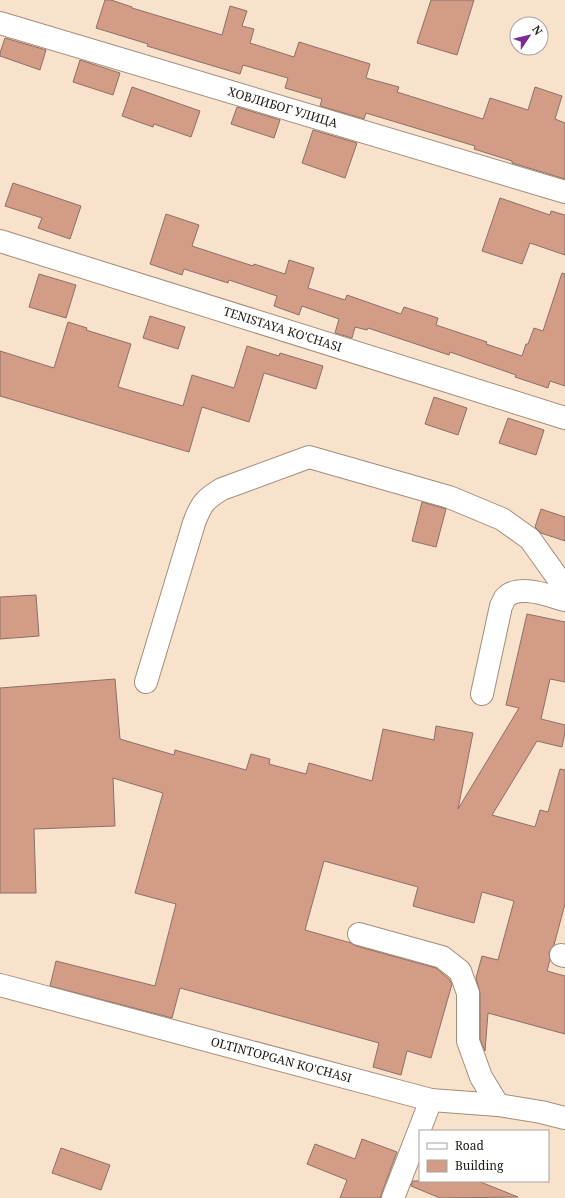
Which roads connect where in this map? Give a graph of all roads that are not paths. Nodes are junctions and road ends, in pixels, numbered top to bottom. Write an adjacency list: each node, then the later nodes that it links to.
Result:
1 (0, 23): 2 (street, ХОВЛИБОГ УЛИЦА)
2 (565, 192)
3 (0, 241): 4 (street, TENISTAYA KO'CHASI)
4 (565, 418)
5 (565, 588): 7 (street)
6 (565, 600): 8 (street)
7 (146, 682)
8 (482, 694)
9 (359, 934): 12 (street)
10 (0, 985): 11 (street, OLTINTOPGAN KO'CHASI)
11 (431, 1100): 12 (street, OLTINTOPGAN KO'CHASI); 14 (street)
12 (498, 1105): 13 (street, OLTINTOPGAN KO'CHASI)
13 (565, 1118)
14 (419, 1130)
15 (419, 1131): 16 (street)
16 (393, 1198)

